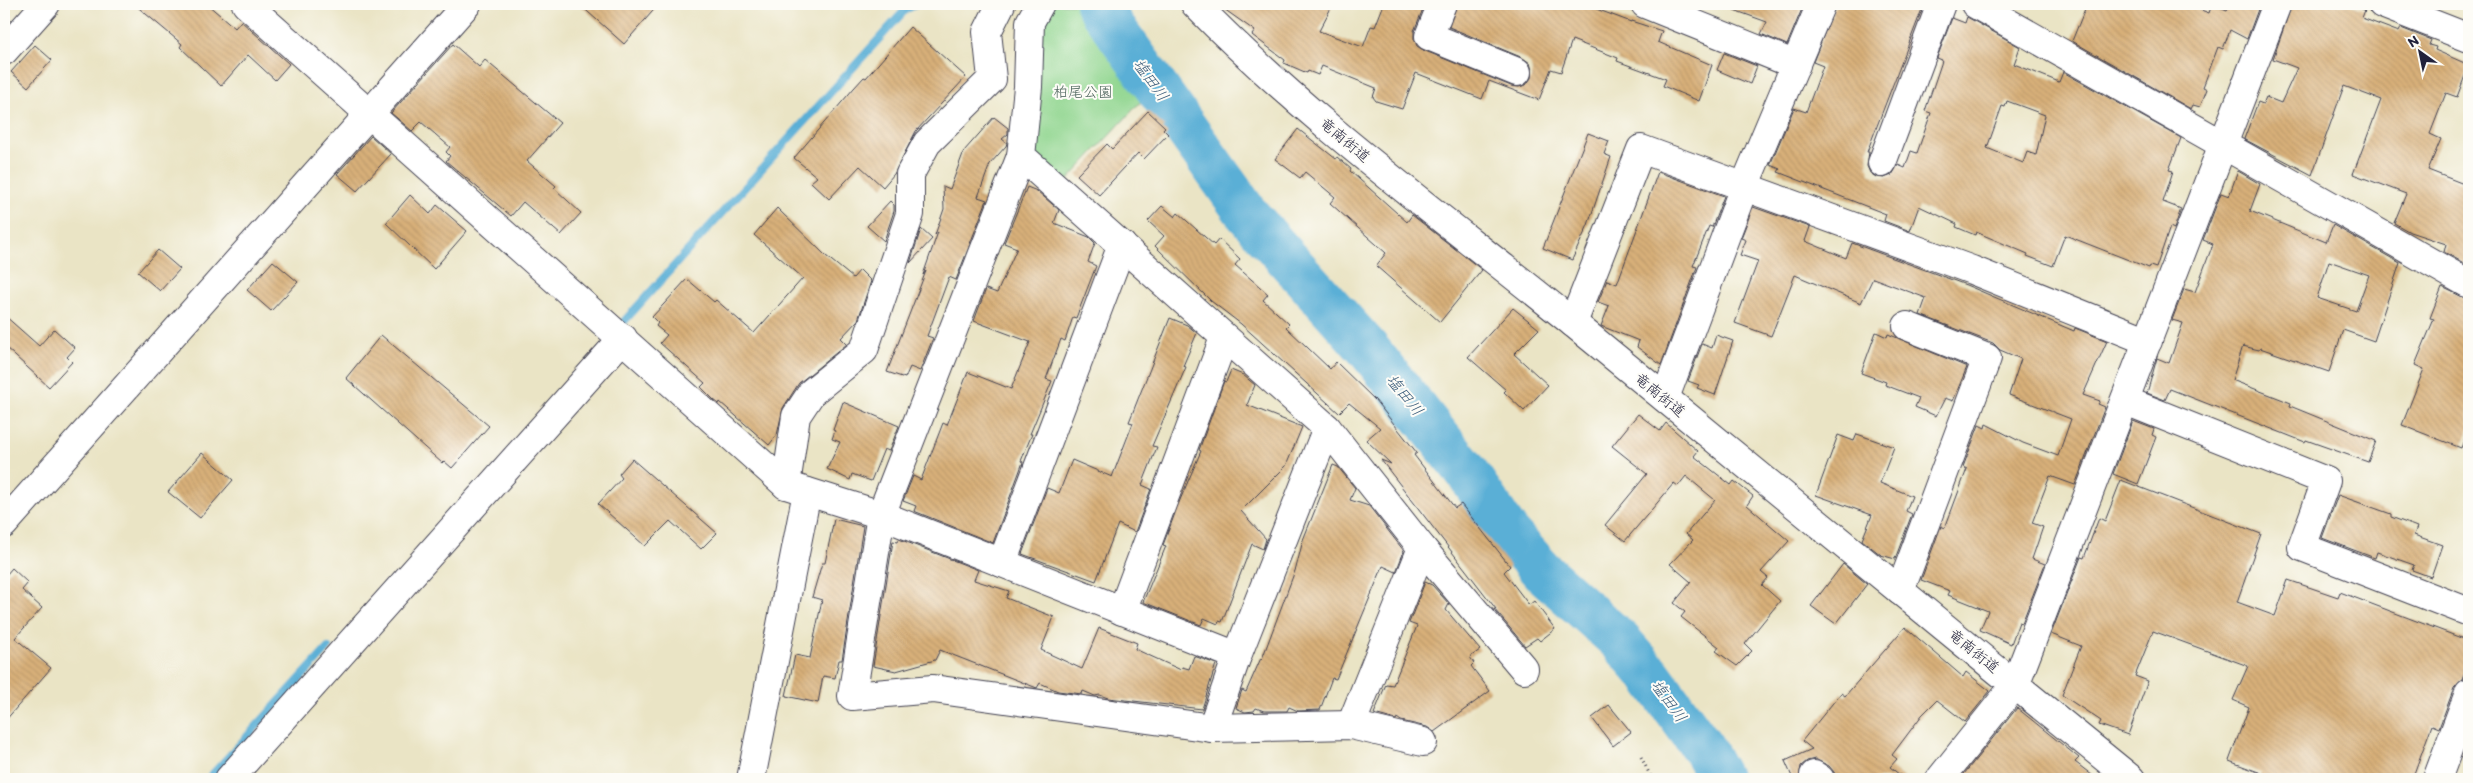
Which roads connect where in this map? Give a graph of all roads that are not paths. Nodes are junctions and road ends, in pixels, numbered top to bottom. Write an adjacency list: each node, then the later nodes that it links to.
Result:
1 (46, 4): 15 (street)
2 (246, 4): 18 (street)
3 (467, 4): 18 (street)
4 (1001, 4): 33 (street)
5 (1040, 4): 20 (street)
6 (1195, 4): 25 (street, 竜南街道)
7 (1442, 4): 17 (street)
8 (1645, 4): 16 (street)
9 (1821, 4): 16 (street)
10 (1941, 4): 21 (street)
11 (1975, 4): 19 (street)
12 (2277, 4): 19 (street)
13 (2382, 4): 14 (street)
14 (2469, 38)
15 (4, 50)
16 (1796, 66): 22 (street)
17 (1516, 72)
18 (369, 114): 27 (street); 35 (street)
19 (2221, 144): 24 (street); 29 (street)
20 (1020, 156): 23 (street); 34 (street)
21 (1882, 163)
22 (1744, 187): 25 (street); 29 (street); 30 (street)
23 (1122, 245): 28 (street); 37 (street)
24 (2469, 284)
25 (1573, 323): 30 (street, 竜南街道)
26 (1907, 326): 38 (street)
27 (623, 338): 33 (street); 48 (street)
28 (1224, 338): 32 (street); 39 (street)
29 (2148, 341): 31 (street)
30 (1664, 398): 38 (street, 竜南街道)
31 (2126, 400): 40 (street); 43 (street)
32 (1327, 428): 36 (street); 41 (street)
33 (796, 489): 34 (street); 49 (street)
34 (881, 515): 37 (street); 46 (street)
35 (4, 524)
36 (1422, 548): 42 (street); 45 (street)
37 (1002, 563): 39 (street)
38 (1900, 591): 43 (street, 竜南街道)
39 (1122, 611): 41 (street)
40 (2469, 612)
41 (1237, 656): 46 (street)
42 (1524, 669)
43 (2015, 685): 50 (street); 51 (street, 竜南街道)
44 (2469, 693): 52 (street)
45 (1351, 725): 46 (street); 47 (street)
46 (1212, 728)
47 (1423, 742)
48 (229, 779)
49 (750, 779)
50 (1940, 779)
51 (2131, 779)
52 (2437, 779)

